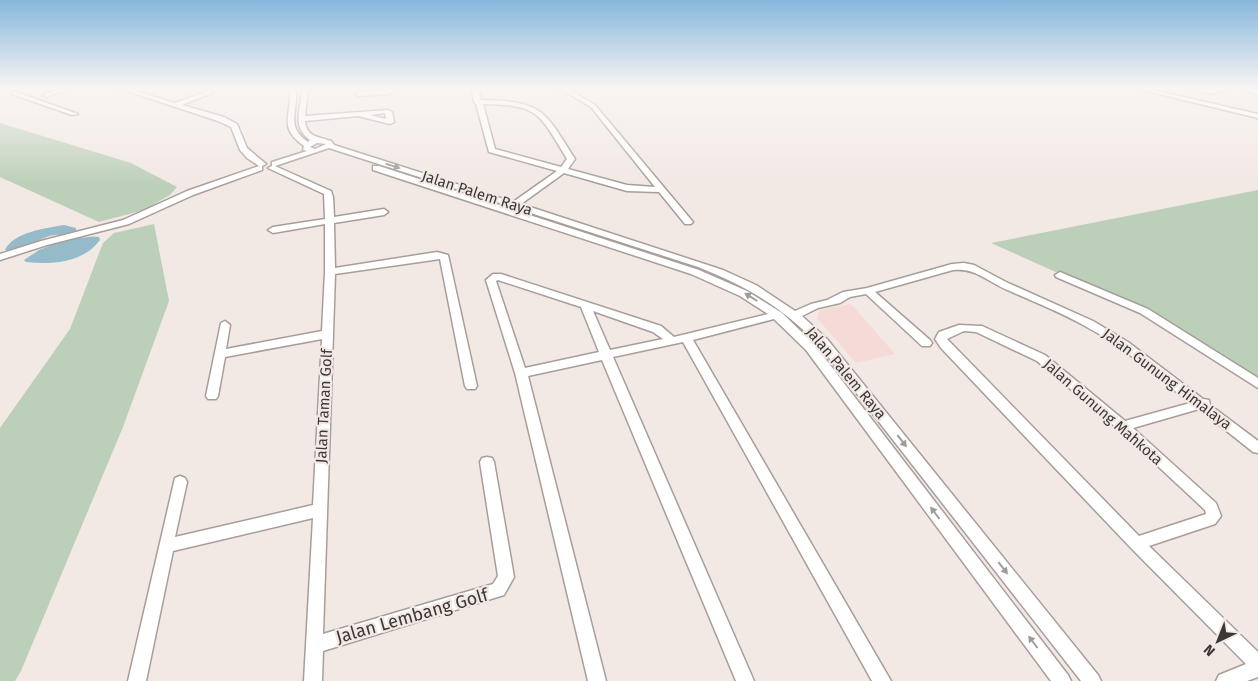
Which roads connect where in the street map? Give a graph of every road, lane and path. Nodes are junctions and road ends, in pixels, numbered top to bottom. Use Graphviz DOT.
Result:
graph roads {
  1 [pos="224,121"];
  2 [pos="289,121"];
  3 [pos="300,121"];
  4 [pos="483,121"];
  5 [pos="547,121"];
  6 [pos="606,121"];
  7 [pos="316,147"];
  8 [pos="268,165"];
  9 [pos="563,170"];
  10 [pos="662,190"];
  11 [pos="514,205"];
  12 [pos="384,212"];
  13 [pos="329,221"];
  14 [pos="688,222"];
  15 [pos="273,230"];
  16 [pos="0,257"];
  17 [pos="330,272"];
  18 [pos="1060,275"];
  19 [pos="868,291"];
  20 [pos="585,305"];
  21 [pos="778,315"];
  22 [pos="796,315"];
  23 [pos="225,325"];
  24 [pos="327,334"];
  25 [pos="679,340"];
  26 [pos="926,343"];
  27 [pos="220,354"];
  28 [pos="607,355"];
  29 [pos="522,373"];
  30 [pos="1258,384"];
  31 [pos="471,386"];
  32 [pos="212,396"];
  33 [pos="1206,403"];
  34 [pos="1123,426"];
  35 [pos="1258,438"];
  36 [pos="1258,448"];
  37 [pos="487,462"];
  38 [pos="180,482"];
  39 [pos="319,510"];
  40 [pos="1136,543"];
  41 [pos="167,546"];
  42 [pos="314,645"];
  43 [pos="1258,664"];
  44 [pos="1258,668"];
  45 [pos="1090,679"];
  46 [pos="137,681"];
  47 [pos="312,681"];
  48 [pos="597,681"];
  49 [pos="745,681"];
  50 [pos="882,681"];
  51 [pos="1062,681"];
  52 [pos="1225,681"];
  1 -- 8 [label="street, Jalan Taman Golf"];
  2 -- 7 [label="street, Jalan Palem Raya"];
  3 -- 7 [label="street"];
  4 -- 9 [label="street"];
  5 -- 9 [label="street"];
  6 -- 10 [label="street"];
  7 -- 8 [label="street"];
  7 -- 11 [label="street, Jalan Palem Raya, one-way"];
  21 -- 7 [label="street, Jalan Palem Raya, one-way"];
  8 -- 13 [label="street, Jalan Taman Golf"];
  8 -- 16 [label="street"];
  9 -- 10 [label="street"];
  9 -- 11 [label="street"];
  10 -- 14 [label="street"];
  11 -- 22 [label="street, Jalan Palem Raya"];
  12 -- 13 [label="street"];
  13 -- 15 [label="street"];
  13 -- 17 [label="street, Jalan Taman Golf"];
  17 -- 24 [label="street, Jalan Taman Golf"];
  17 -- 31 [label="street"];
  18 -- 30 [label="street"];
  19 -- 22 [label="street, Jalan Gunung Himalaya"];
  19 -- 26 [label="street"];
  19 -- 33 [label="street, Jalan Gunung Himalaya"];
  20 -- 25 [label="street"];
  20 -- 28 [label="street"];
  20 -- 29 [label="street"];
  21 -- 25 [label="street"];
  51 -- 21 [label="street, Jalan Palem Raya, one-way"];
  22 -- 45 [label="street, Jalan Palem Raya, one-way"];
  23 -- 27 [label="street"];
  24 -- 27 [label="street"];
  24 -- 39 [label="street, Jalan Taman Golf"];
  25 -- 28 [label="street"];
  25 -- 50 [label="street"];
  27 -- 32 [label="street"];
  28 -- 29 [label="street"];
  28 -- 49 [label="street"];
  29 -- 48 [label="street"];
  33 -- 34 [label="street"];
  33 -- 35 [label="street, Jalan Gunung Himalaya"];
  33 -- 36 [label="street, Jalan Gunung Himalaya"];
  34 -- 40 [label="street, Jalan Gunung Mahkota"];
  34 -- 40 [label="street, Jalan Gunung Mahkota"];
  37 -- 42 [label="street, Jalan Lembang Golf"];
  38 -- 41 [label="street"];
  39 -- 41 [label="street"];
  39 -- 42 [label="street, Jalan Taman Golf"];
  40 -- 43 [label="street, Jalan Gunung Mahkota"];
  41 -- 46 [label="street"];
  42 -- 47 [label="street, Jalan Taman Golf"];
  44 -- 52 [label="street"];
}
